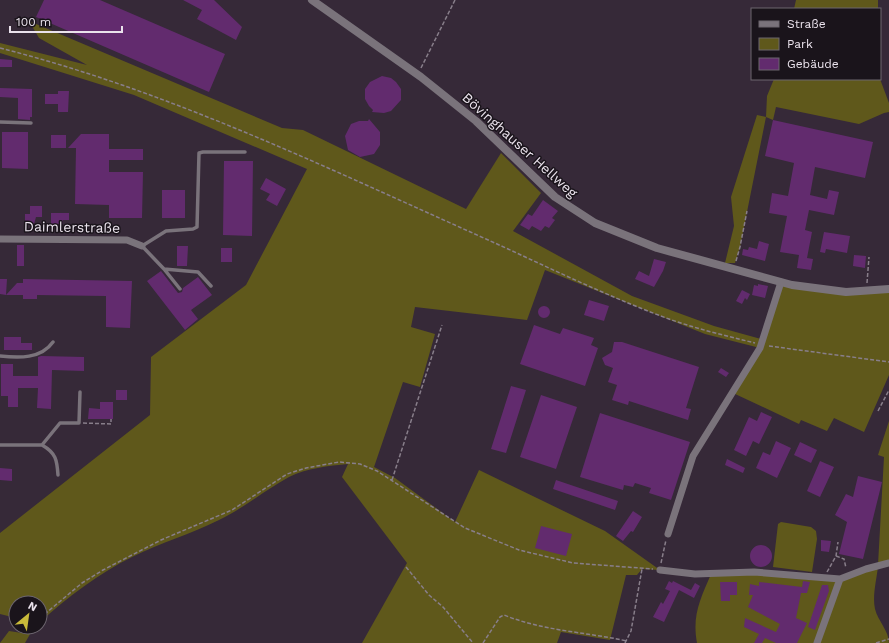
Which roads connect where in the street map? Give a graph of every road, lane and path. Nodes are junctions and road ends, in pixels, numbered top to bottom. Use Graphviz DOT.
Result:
graph roads {
  1 [pos="312,0"];
  2 [pos="455,0"];
  3 [pos="0,48"];
  4 [pos="421,77"];
  5 [pos="0,122"];
  6 [pos="31,122"];
  7 [pos="245,152"];
  8 [pos="747,211"];
  9 [pos="0,238"];
  10 [pos="142,246"];
  11 [pos="869,257"];
  12 [pos="732,268"];
  13 [pos="164,269"];
  14 [pos="781,282"];
  15 [pos="211,286"];
  16 [pos="180,289"];
  17 [pos="889,289"];
  18 [pos="867,291"];
  19 [pos="442,325"];
  20 [pos="53,342"];
  21 [pos="762,345"];
  22 [pos="0,356"];
  23 [pos="889,362"];
  24 [pos="889,390"];
  25 [pos="80,392"];
  26 [pos="878,411"];
  27 [pos="111,419"];
  28 [pos="79,423"];
  29 [pos="0,445"];
  30 [pos="42,445"];
  31 [pos="58,475"];
  32 [pos="392,480"];
  33 [pos="668,534"];
  34 [pos="838,542"];
  35 [pos="836,556"];
  36 [pos="889,563"];
  37 [pos="406,567"];
  38 [pos="642,569"];
  39 [pos="660,570"];
  40 [pos="848,576"];
  41 [pos="824,579"];
  42 [pos="840,579"];
  43 [pos="48,611"];
  44 [pos="889,639"];
  45 [pos="626,642"];
  46 [pos="473,643"];
  47 [pos="483,643"];
  48 [pos="817,643"];
  49 [pos="876,643"];
  1 -- 4 [label="street, Bövinghauser Hellweg"];
  2 -- 4 [label="path"];
  3 -- 21 [label="path"];
  4 -- 12 [label="street, Bövinghauser Hellweg"];
  5 -- 6 [label="lane"];
  7 -- 10 [label="lane"];
  8 -- 12 [label="path"];
  9 -- 10 [label="street, Daimlerstraße"];
  10 -- 13 [label="lane"];
  11 -- 18 [label="path"];
  12 -- 14 [label="street, Bövinghauser Hellweg"];
  13 -- 15 [label="lane"];
  13 -- 16 [label="lane"];
  14 -- 18 [label="street, Bövinghauser Hellweg"];
  14 -- 21 [label="street"];
  17 -- 18 [label="street, Bövinghauser Hellweg"];
  19 -- 32 [label="path"];
  20 -- 22 [label="lane"];
  21 -- 23 [label="path"];
  21 -- 33 [label="street"];
  24 -- 26 [label="path"];
  25 -- 28 [label="lane"];
  27 -- 28 [label="path"];
  28 -- 30 [label="lane"];
  29 -- 30 [label="lane"];
  30 -- 31 [label="lane"];
  32 -- 38 [label="path"];
  32 -- 43 [label="path"];
  33 -- 39 [label="path"];
  34 -- 35 [label="path"];
  35 -- 40 [label="path"];
  35 -- 41 [label="path"];
  36 -- 40 [label="street"];
  37 -- 46 [label="path"];
  38 -- 39 [label="path"];
  38 -- 45 [label="path"];
  39 -- 41 [label="street"];
  40 -- 42 [label="street"];
  41 -- 42 [label="street"];
  42 -- 48 [label="street"];
  44 -- 49 [label="path"];
  45 -- 47 [label="path"];
}
